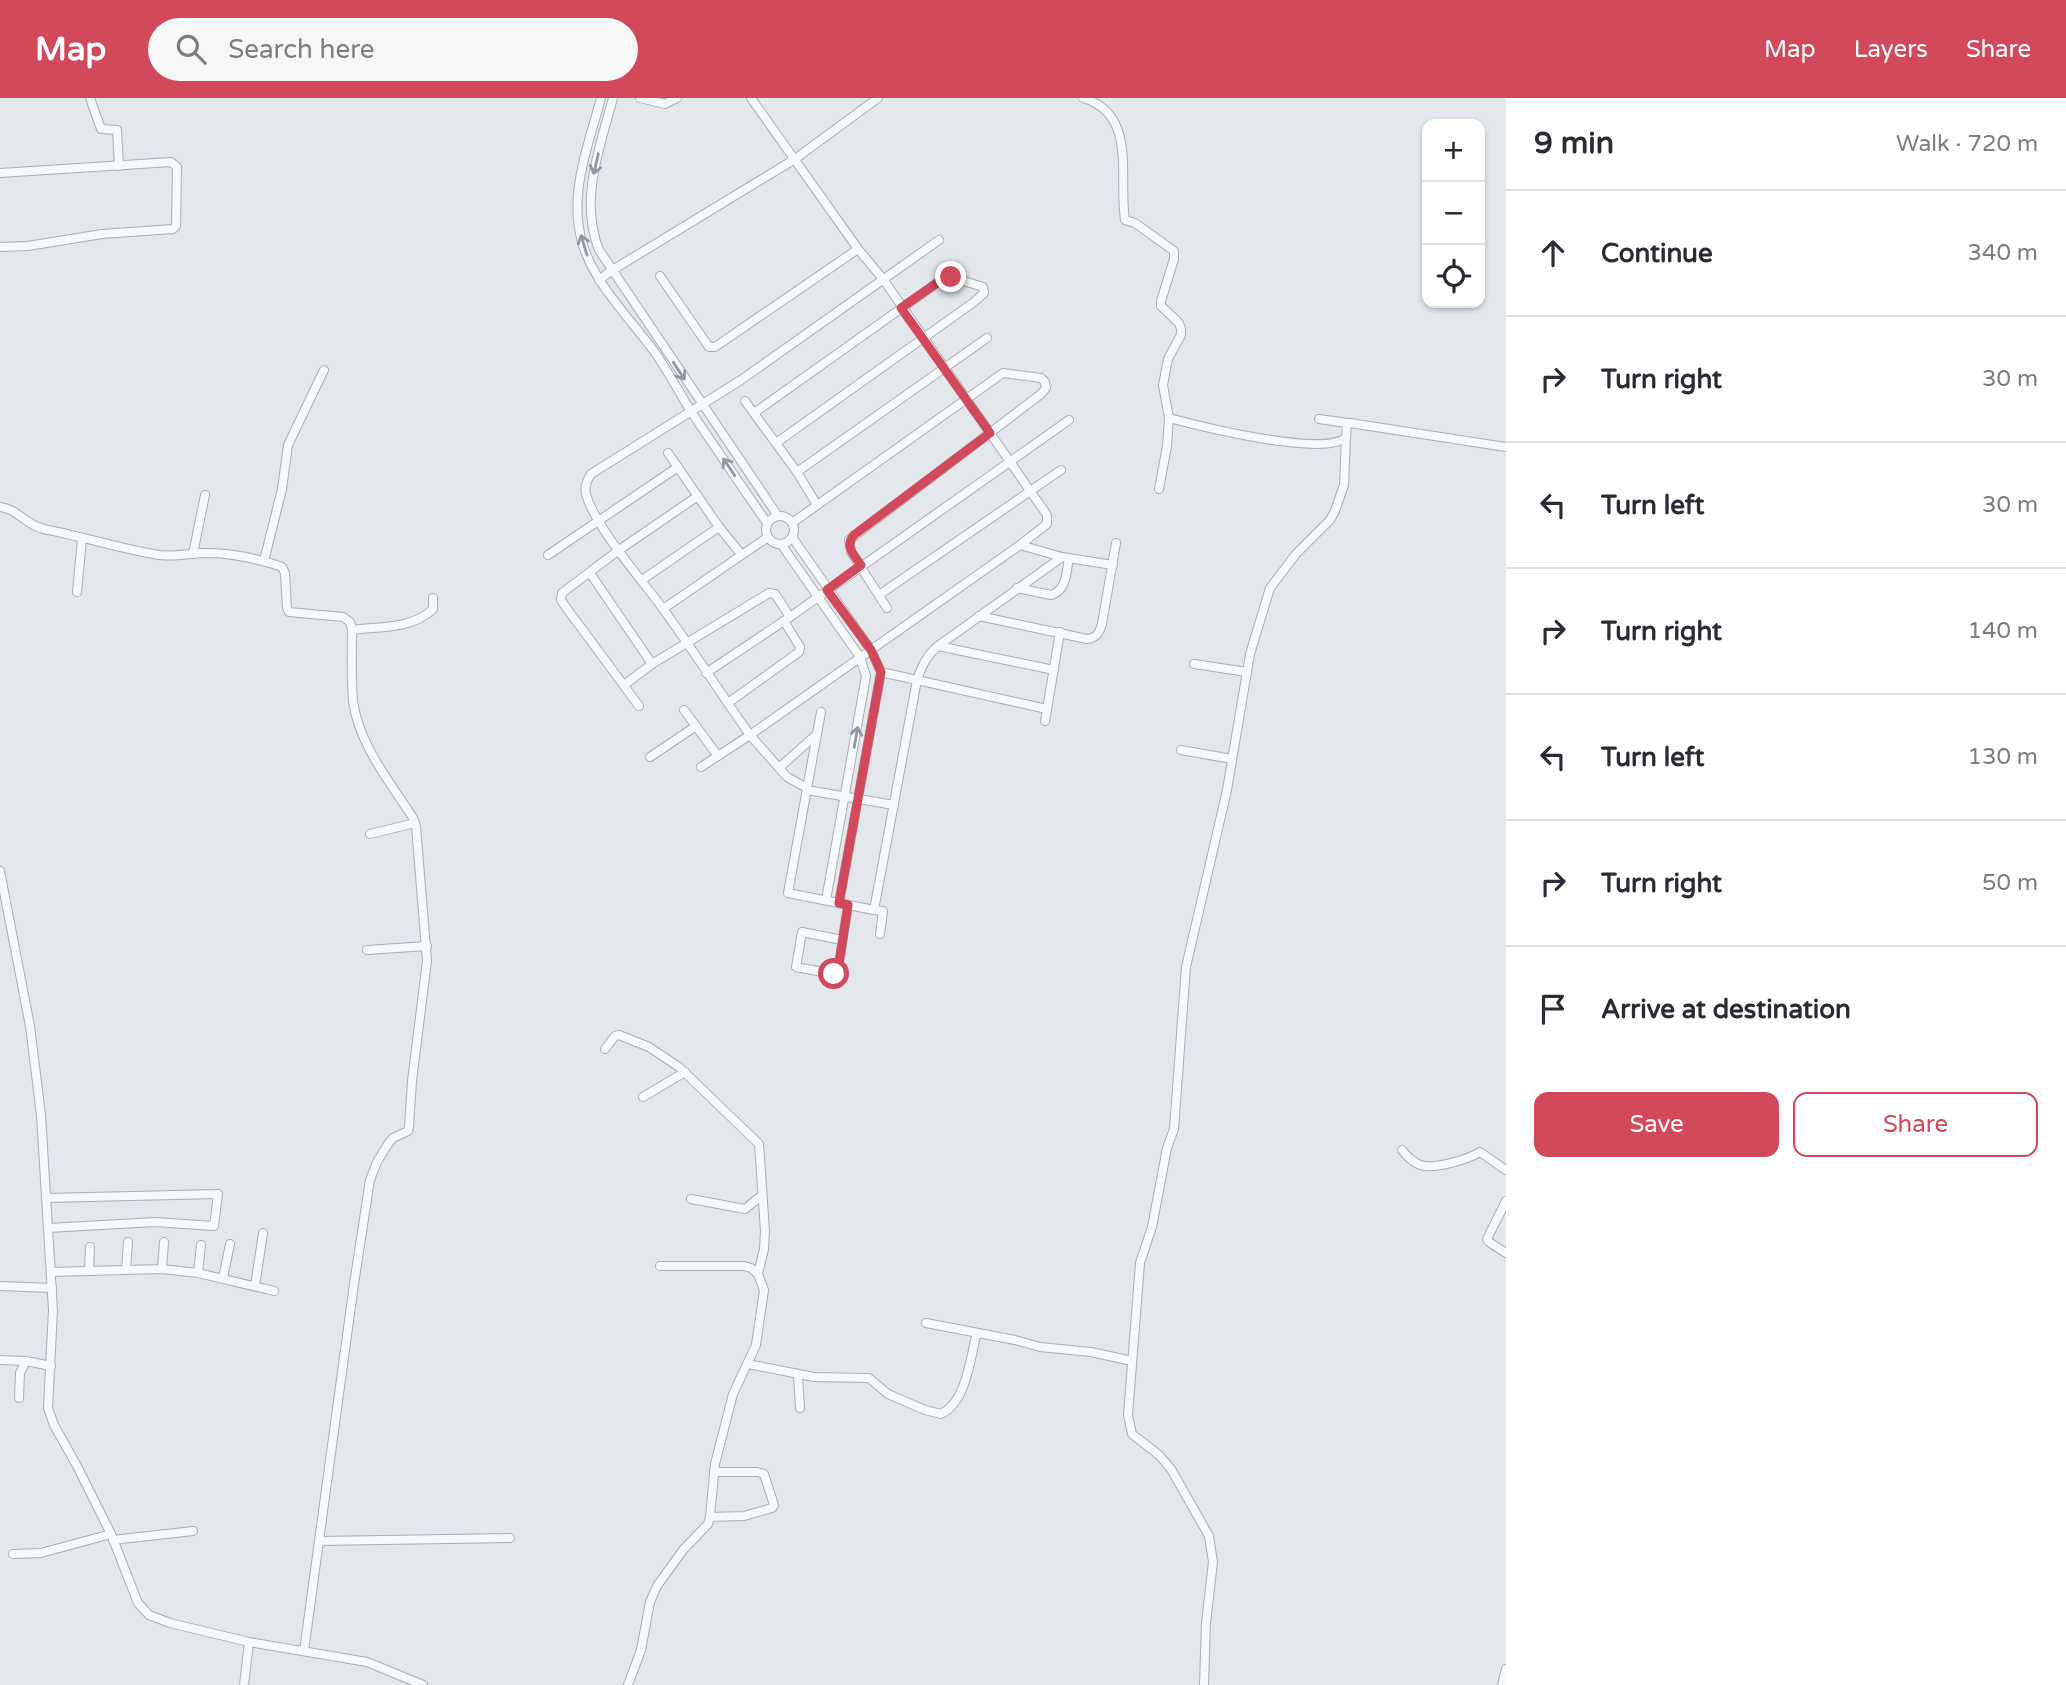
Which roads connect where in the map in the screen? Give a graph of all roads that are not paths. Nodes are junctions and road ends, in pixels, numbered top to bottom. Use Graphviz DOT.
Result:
graph roads {
  1 [pos="89,98"];
  2 [pos="601,98"];
  3 [pos="612,98"];
  4 [pos="640,98"];
  5 [pos="677,98"];
  6 [pos="751,98"];
  7 [pos="878,98"];
  8 [pos="1083,98"];
  9 [pos="795,159"];
  10 [pos="119,166"];
  11 [pos="0,173"];
  12 [pos="939,240"];
  13 [pos="0,247"];
  14 [pos="858,249"];
  15 [pos="611,271"];
  16 [pos="660,275"];
  17 [pos="883,279"];
  18 [pos="599,280"];
  19 [pos="901,308"];
  20 [pos="923,338"];
  21 [pos="987,338"];
  22 [pos="944,368"];
  23 [pos="324,370"];
  24 [pos="966,399"];
  25 [pos="745,401"];
  26 [pos="702,404"];
  27 [pos="692,412"];
  28 [pos="754,412"];
  29 [pos="1169,418"];
  30 [pos="1319,419"];
  31 [pos="1069,420"];
  32 [pos="1348,423"];
  33 [pos="990,433"];
  34 [pos="1346,437"];
  35 [pos="776,443"];
  36 [pos="1506,447"];
  37 [pos="668,453"];
  38 [pos="1010,462"];
  39 [pos="678,467"];
  40 [pos="1061,470"];
  41 [pos="797,472"];
  42 [pos="1159,489"];
  43 [pos="1031,490"];
  44 [pos="205,495"];
  45 [pos="698,496"];
  46 [pos="817,505"];
  47 [pos="0,507"];
  48 [pos="778,516"];
  49 [pos="600,521"];
  50 [pos="767,523"];
  51 [pos="792,523"];
  52 [pos="719,527"];
  53 [pos="768,537"];
  54 [pos="792,537"];
  55 [pos="82,539"];
  56 [pos="1116,543"];
  57 [pos="781,544"];
  58 [pos="1020,545"];
  59 [pos="619,550"];
  60 [pos="193,554"];
  61 [pos="741,554"];
  62 [pos="548,555"];
  63 [pos="1065,558"];
  64 [pos="264,561"];
  65 [pos="861,565"];
  66 [pos="1114,565"];
  67 [pos="590,573"];
  68 [pos="642,580"];
  69 [pos="1017,589"];
  70 [pos="827,590"];
  71 [pos="77,592"];
  72 [pos="879,595"];
  73 [pos="816,597"];
  74 [pos="433,598"];
  75 [pos="887,608"];
  76 [pos="663,609"];
  77 [pos="979,616"];
  78 [pos="787,619"];
  79 [pos="352,630"];
  80 [pos="1060,632"];
  81 [pos="687,643"];
  82 [pos="937,646"];
  83 [pos="871,650"];
  84 [pos="860,657"];
  85 [pos="652,664"];
  86 [pos="1194,664"];
  87 [pos="1054,670"];
  88 [pos="881,672"];
  89 [pos="1247,672"];
  90 [pos="706,673"];
  91 [pos="917,680"];
  92 [pos="624,685"];
  93 [pos="728,703"];
  94 [pos="639,706"];
  95 [pos="1047,709"];
  96 [pos="684,710"];
  97 [pos="821,712"];
  98 [pos="1045,721"];
  99 [pos="696,726"];
  100 [pos="817,734"];
  101 [pos="750,735"];
  102 [pos="1181,750"];
  103 [pos="718,756"];
  104 [pos="650,757"];
  105 [pos="1233,759"];
  106 [pos="701,767"];
  107 [pos="780,767"];
  108 [pos="807,790"];
  109 [pos="845,796"];
  110 [pos="859,799"];
  111 [pos="894,805"];
  112 [pos="415,823"];
  113 [pos="370,834"];
  114 [pos="0,871"];
  115 [pos="826,900"];
  116 [pos="843,904"];
  117 [pos="874,910"];
  118 [pos="880,934"];
  119 [pos="842,940"];
  120 [pos="427,946"];
  121 [pos="367,950"];
  122 [pos="605,1049"];
  123 [pos="685,1072"];
  124 [pos="643,1097"];
  125 [pos="1402,1150"];
  126 [pos="1506,1170"];
  127 [pos="761,1196"];
  128 [pos="46,1198"];
  129 [pos="691,1199"];
  130 [pos="1506,1201"];
  131 [pos="48,1228"];
  132 [pos="263,1233"];
  133 [pos="128,1242"];
  134 [pos="164,1242"];
  135 [pos="230,1244"];
  136 [pos="201,1245"];
  137 [pos="90,1247"];
  138 [pos="1506,1253"];
  139 [pos="660,1266"];
  140 [pos="162,1269"];
  141 [pos="126,1270"];
  142 [pos="89,1271"];
  143 [pos="51,1272"];
  144 [pos="198,1273"];
  145 [pos="758,1274"];
  146 [pos="223,1278"];
  147 [pos="0,1286"];
  148 [pos="256,1286"];
  149 [pos="52,1288"];
  150 [pos="274,1291"];
  151 [pos="926,1323"];
  152 [pos="977,1333"];
  153 [pos="0,1360"];
  154 [pos="1132,1360"];
  155 [pos="26,1361"];
  156 [pos="748,1364"];
  157 [pos="51,1366"];
  158 [pos="798,1374"];
  159 [pos="19,1398"];
  160 [pos="800,1408"];
  161 [pos="714,1472"];
  162 [pos="710,1517"];
  163 [pos="193,1531"];
  164 [pos="112,1537"];
  165 [pos="510,1538"];
  166 [pos="320,1541"];
  167 [pos="13,1555"];
  168 [pos="249,1642"];
  169 [pos="304,1651"];
  170 [pos="1506,1669"];
  171 [pos="244,1685"];
  172 [pos="423,1685"];
  173 [pos="628,1685"];
  174 [pos="1204,1685"];
  175 [pos="1503,1685"];
  1 -- 10 [label="street"];
  18 -- 2 [label="street, one-way"];
  3 -- 15 [label="street, one-way"];
  4 -- 5 [label="street"];
  6 -- 9 [label="street"];
  7 -- 9 [label="street"];
  8 -- 29 [label="street"];
  9 -- 14 [label="street"];
  9 -- 15 [label="street"];
  10 -- 11 [label="street"];
  10 -- 13 [label="street"];
  12 -- 17 [label="street"];
  14 -- 16 [label="street"];
  14 -- 17 [label="street"];
  15 -- 18 [label="street"];
  15 -- 26 [label="street, one-way"];
  17 -- 19 [label="street"];
  17 -- 26 [label="street"];
  18 -- 27 [label="street"];
  19 -- 20 [label="street"];
  19 -- 20 [label="street"];
  19 -- 28 [label="street"];
  20 -- 22 [label="street"];
  20 -- 35 [label="street"];
  21 -- 22 [label="street"];
  22 -- 24 [label="street"];
  22 -- 41 [label="street"];
  23 -- 64 [label="street"];
  24 -- 33 [label="street"];
  24 -- 33 [label="street"];
  24 -- 46 [label="street"];
  25 -- 28 [label="street"];
  26 -- 27 [label="street"];
  26 -- 48 [label="street"];
  27 -- 49 [label="street"];
  50 -- 27 [label="street, one-way"];
  28 -- 35 [label="street"];
  29 -- 34 [label="street"];
  29 -- 42 [label="street"];
  30 -- 32 [label="street"];
  31 -- 38 [label="street"];
  32 -- 34 [label="street"];
  32 -- 36 [label="street"];
  33 -- 38 [label="street"];
  33 -- 65 [label="street"];
  34 -- 89 [label="street"];
  35 -- 41 [label="street"];
  37 -- 39 [label="street"];
  38 -- 43 [label="street"];
  38 -- 65 [label="street"];
  39 -- 45 [label="street"];
  39 -- 49 [label="street"];
  40 -- 43 [label="street"];
  41 -- 46 [label="street"];
  43 -- 58 [label="street"];
  43 -- 72 [label="street"];
  44 -- 60 [label="street"];
  45 -- 52 [label="street"];
  45 -- 59 [label="street"];
  46 -- 51 [label="street"];
  47 -- 55 [label="street"];
  48 -- 50 [label="street"];
  48 -- 51 [label="street"];
  49 -- 59 [label="street"];
  49 -- 62 [label="street"];
  50 -- 53 [label="street"];
  51 -- 54 [label="street"];
  52 -- 61 [label="street"];
  52 -- 68 [label="street"];
  53 -- 57 [label="street"];
  53 -- 61 [label="street"];
  54 -- 57 [label="street"];
  54 -- 70 [label="street"];
  55 -- 60 [label="street"];
  55 -- 71 [label="street"];
  56 -- 66 [label="street"];
  57 -- 73 [label="street"];
  58 -- 63 [label="street"];
  58 -- 83 [label="street"];
  59 -- 67 [label="street"];
  59 -- 68 [label="street"];
  60 -- 64 [label="street"];
  61 -- 76 [label="street"];
  63 -- 66 [label="street"];
  63 -- 69 [label="street"];
  63 -- 69 [label="street"];
  64 -- 79 [label="street"];
  65 -- 70 [label="street"];
  65 -- 72 [label="street"];
  66 -- 80 [label="street"];
  67 -- 85 [label="street"];
  67 -- 92 [label="street"];
  68 -- 76 [label="street"];
  69 -- 77 [label="street"];
  70 -- 73 [label="street"];
  70 -- 83 [label="street"];
  72 -- 75 [label="street"];
  73 -- 78 [label="street"];
  73 -- 84 [label="street"];
  74 -- 79 [label="street"];
  76 -- 81 [label="street"];
  77 -- 80 [label="street"];
  77 -- 82 [label="street"];
  78 -- 81 [label="street"];
  78 -- 90 [label="street"];
  78 -- 93 [label="street"];
  79 -- 112 [label="street"];
  80 -- 87 [label="street"];
  81 -- 85 [label="street"];
  81 -- 90 [label="street"];
  82 -- 87 [label="street"];
  82 -- 91 [label="street"];
  83 -- 84 [label="street"];
  83 -- 88 [label="street"];
  84 -- 101 [label="street"];
  109 -- 84 [label="street, one-way"];
  85 -- 92 [label="street"];
  86 -- 89 [label="street"];
  87 -- 95 [label="street"];
  88 -- 91 [label="street"];
  88 -- 110 [label="street"];
  89 -- 105 [label="street"];
  90 -- 93 [label="street"];
  91 -- 95 [label="street"];
  91 -- 111 [label="street"];
  92 -- 94 [label="street"];
  93 -- 101 [label="street"];
  95 -- 98 [label="street"];
  96 -- 99 [label="street"];
  97 -- 100 [label="street"];
  99 -- 103 [label="street"];
  99 -- 104 [label="street"];
  100 -- 107 [label="street"];
  100 -- 108 [label="street"];
  101 -- 103 [label="street"];
  101 -- 107 [label="street"];
  102 -- 105 [label="street"];
  103 -- 106 [label="street"];
  105 -- 154 [label="street"];
  107 -- 108 [label="street"];
  108 -- 109 [label="street"];
  108 -- 115 [label="street"];
  109 -- 110 [label="street"];
  109 -- 115 [label="street"];
  110 -- 111 [label="street"];
  110 -- 116 [label="street"];
  111 -- 117 [label="street"];
  112 -- 113 [label="street"];
  112 -- 120 [label="street"];
  114 -- 128 [label="street"];
  115 -- 116 [label="street"];
  116 -- 117 [label="street"];
  116 -- 119 [label="street"];
  117 -- 118 [label="street"];
  119 -- 119 [label="street"];
  120 -- 121 [label="street"];
  120 -- 166 [label="street"];
  122 -- 123 [label="street"];
  123 -- 124 [label="street"];
  123 -- 127 [label="street"];
  125 -- 126 [label="street"];
  127 -- 129 [label="street"];
  127 -- 145 [label="street"];
  128 -- 131 [label="street"];
  128 -- 131 [label="street"];
  130 -- 138 [label="street"];
  131 -- 143 [label="street"];
  132 -- 148 [label="street"];
  133 -- 141 [label="street"];
  134 -- 140 [label="street"];
  135 -- 146 [label="street"];
  136 -- 144 [label="street"];
  137 -- 142 [label="street"];
  139 -- 145 [label="street"];
  140 -- 141 [label="street"];
  140 -- 144 [label="street"];
  141 -- 142 [label="street"];
  142 -- 143 [label="street"];
  143 -- 149 [label="street"];
  144 -- 146 [label="street"];
  145 -- 156 [label="street"];
  146 -- 148 [label="street"];
  147 -- 149 [label="street"];
  148 -- 150 [label="street"];
  149 -- 157 [label="street"];
  151 -- 152 [label="street"];
  152 -- 154 [label="street"];
  152 -- 158 [label="street"];
  153 -- 155 [label="street"];
  154 -- 174 [label="street"];
  155 -- 157 [label="street"];
  155 -- 159 [label="street"];
  156 -- 158 [label="street"];
  156 -- 161 [label="street"];
  157 -- 164 [label="street"];
  158 -- 160 [label="street"];
  161 -- 162 [label="street"];
  161 -- 162 [label="street"];
  162 -- 173 [label="street"];
  163 -- 164 [label="street"];
  164 -- 167 [label="street"];
  164 -- 168 [label="street"];
  165 -- 166 [label="street"];
  166 -- 169 [label="street"];
  168 -- 169 [label="street"];
  168 -- 171 [label="street"];
  169 -- 172 [label="street"];
  170 -- 175 [label="street"];
}
